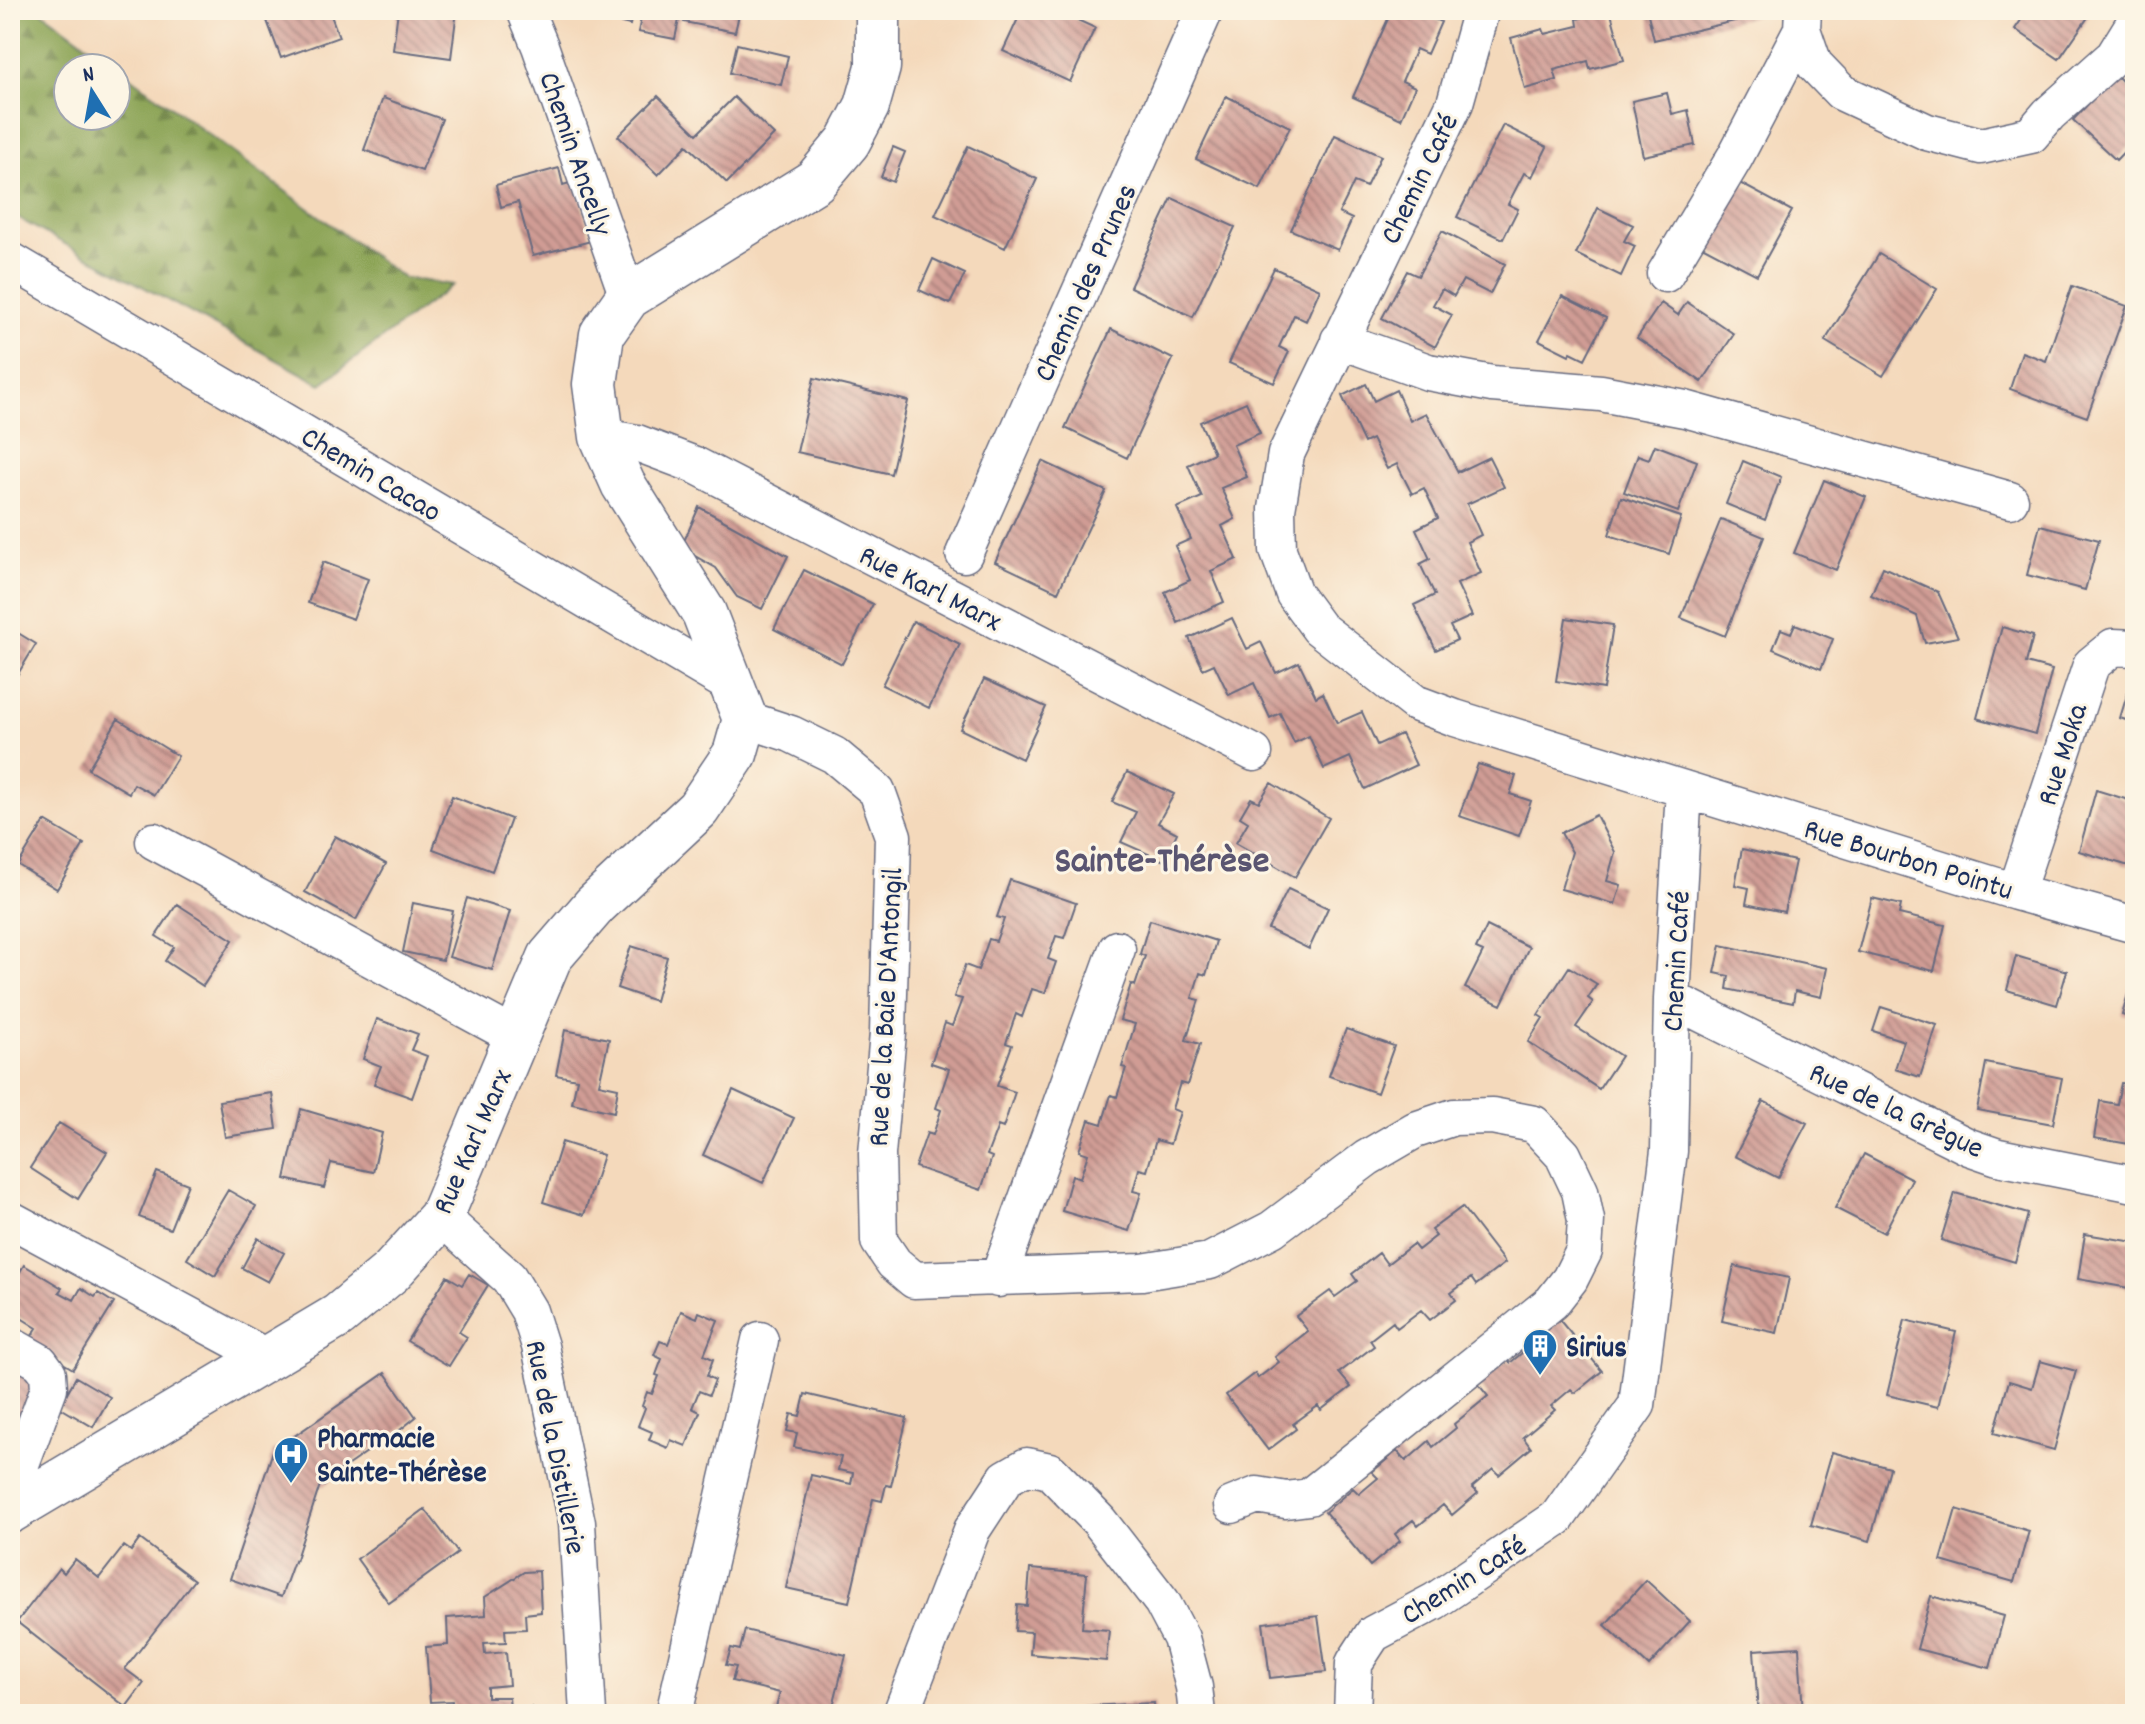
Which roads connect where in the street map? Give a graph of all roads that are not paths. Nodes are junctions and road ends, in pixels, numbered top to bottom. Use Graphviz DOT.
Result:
graph roads {
  1 [pos="525,10"];
  2 [pos="878,10"];
  3 [pos="1205,10"];
  4 [pos="1481,10"];
  5 [pos="1803,19"];
  6 [pos="2135,22"];
  7 [pos="10,260"];
  8 [pos="1665,274"];
  9 [pos="628,297"];
  10 [pos="1339,340"];
  11 [pos="602,437"];
  12 [pos="2010,500"];
  13 [pos="964,554"];
  14 [pos="2135,648"];
  15 [pos="739,703"];
  16 [pos="1254,753"];
  17 [pos="1684,789"];
  18 [pos="154,841"];
  19 [pos="2016,892"];
  20 [pos="2135,925"];
  21 [pos="1117,949"];
  22 [pos="1672,999"];
  23 [pos="516,1037"];
  24 [pos="2135,1184"];
  25 [pos="441,1217"];
  26 [pos="10,1219"];
  27 [pos="998,1279"];
  28 [pos="760,1340"];
  29 [pos="10,1345"];
  30 [pos="268,1358"];
  31 [pos="1232,1505"];
  32 [pos="16,1507"];
  33 [pos="588,1714"];
  34 [pos="674,1714"];
  35 [pos="901,1714"];
  36 [pos="1197,1714"];
  37 [pos="1352,1714"];
  1 -- 9 [label="street, Chemin Ancelly"];
  2 -- 9 [label="main road"];
  3 -- 13 [label="street, Chemin des Prunes"];
  4 -- 10 [label="street, Chemin Café"];
  5 -- 6 [label="street"];
  5 -- 8 [label="street"];
  7 -- 15 [label="street, Chemin Cacao"];
  9 -- 11 [label="main road"];
  10 -- 12 [label="street"];
  10 -- 17 [label="street, Chemin Café"];
  11 -- 15 [label="main road"];
  11 -- 16 [label="street, Rue Karl Marx"];
  14 -- 19 [label="street, Rue Moka"];
  15 -- 23 [label="main road, Rue Karl Marx"];
  15 -- 27 [label="street, Rue de la Baie D'Antongil"];
  17 -- 19 [label="street, Rue Bourbon Pointu"];
  17 -- 22 [label="street, Chemin Café"];
  18 -- 23 [label="street, Rue Karl Marx"];
  19 -- 20 [label="street, Rue Bourbon Pointu"];
  21 -- 27 [label="street"];
  22 -- 24 [label="street, Rue de la Grègue"];
  22 -- 37 [label="street, Chemin Café"];
  23 -- 25 [label="main road, Rue Karl Marx"];
  25 -- 30 [label="main road, Rue Karl Marx"];
  25 -- 33 [label="street, Rue de la Distillerie"];
  26 -- 30 [label="street"];
  27 -- 31 [label="street, Rue de la Baie D'Antongil"];
  28 -- 34 [label="street"];
  29 -- 32 [label="street"];
  30 -- 32 [label="main road, Rue Karl Marx"];
  35 -- 36 [label="street"];
}
